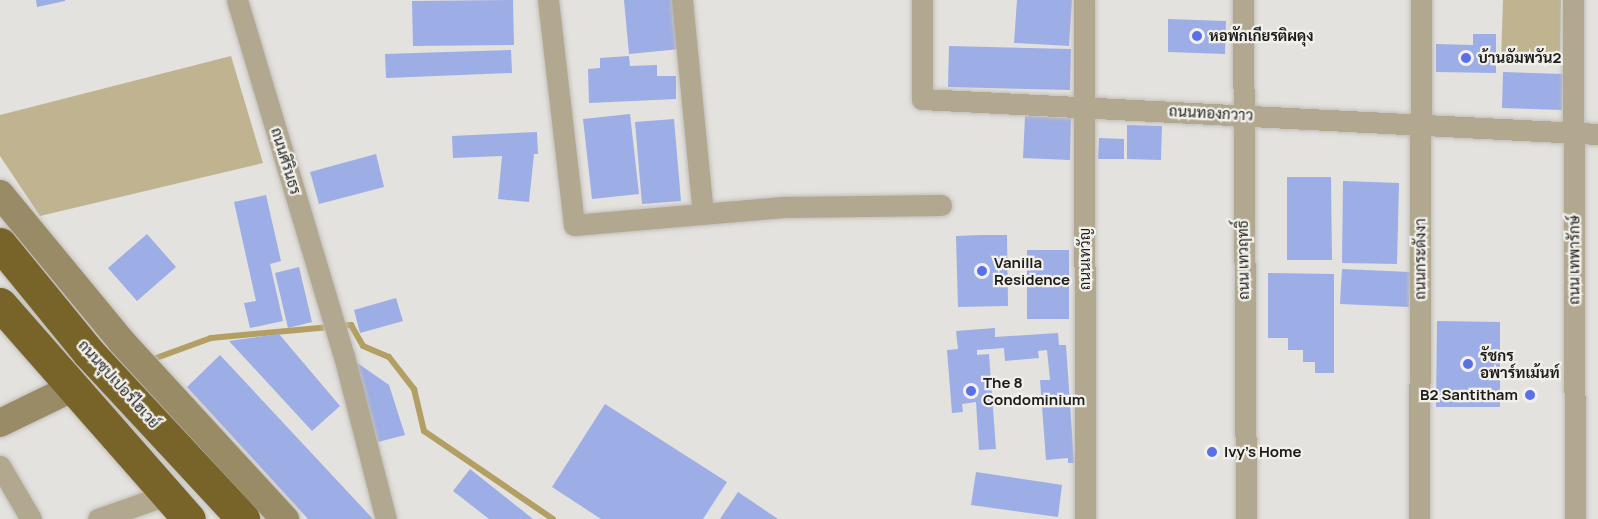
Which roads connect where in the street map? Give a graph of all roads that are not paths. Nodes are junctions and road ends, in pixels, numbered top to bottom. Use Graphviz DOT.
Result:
graph roads {
  1 [pos="237,0"];
  2 [pos="548,0"];
  3 [pos="682,0"];
  4 [pos="922,0"];
  5 [pos="1084,0"];
  6 [pos="1243,0"];
  7 [pos="1421,0"];
  8 [pos="1573,0"];
  9 [pos="1085,106"];
  10 [pos="1242,114"];
  11 [pos="1421,124"];
  12 [pos="1573,132"];
  13 [pos="1598,134"];
  14 [pos="0,194"];
  15 [pos="941,206"];
  16 [pos="703,213"];
  17 [pos="0,244"];
  18 [pos="0,304"];
  19 [pos="70,388"];
  20 [pos="0,423"];
  21 [pos="0,466"];
  22 [pos="166,495"];
  23 [pos="31,519"];
  24 [pos="98,519"];
  25 [pos="189,519"];
  26 [pos="243,519"];
  27 [pos="285,519"];
  28 [pos="386,519"];
  29 [pos="1085,519"];
  30 [pos="1246,519"];
  31 [pos="1419,519"];
  32 [pos="1575,519"];
  1 -- 28 [label="street, ถนนศิรินธร"];
  2 -- 16 [label="street"];
  3 -- 16 [label="street"];
  4 -- 9 [label="street, ถนนทองกวาว"];
  5 -- 9 [label="street, ถนนเทวัญ"];
  6 -- 10 [label="street, ถนน เทวฤทธิ์"];
  7 -- 11 [label="street, ถนนกระดังงา"];
  8 -- 12 [label="street, ถนน เทพารักษ์"];
  9 -- 10 [label="street, ถนนทองกวาว"];
  9 -- 29 [label="street, ถนนเทวัญ"];
  10 -- 11 [label="street, ถนนทองกวาว"];
  10 -- 30 [label="street, ถนน เทวฤทธิ์"];
  11 -- 12 [label="street, ถนนทองกวาว"];
  11 -- 31 [label="street, ถนนกระดังงา"];
  12 -- 13 [label="street, ถนนทองกวาว"];
  12 -- 32 [label="street, ถนน เทพารักษ์"];
  14 -- 27 [label="main road"];
  15 -- 16 [label="street"];
  17 -- 26 [label="highway, ถนนซุปเปอร์ไฮเวย์"];
  18 -- 19 [label="highway"];
  19 -- 20 [label="main road"];
  19 -- 22 [label="highway"];
  21 -- 23 [label="street"];
  22 -- 24 [label="street"];
  22 -- 25 [label="highway"];
}
